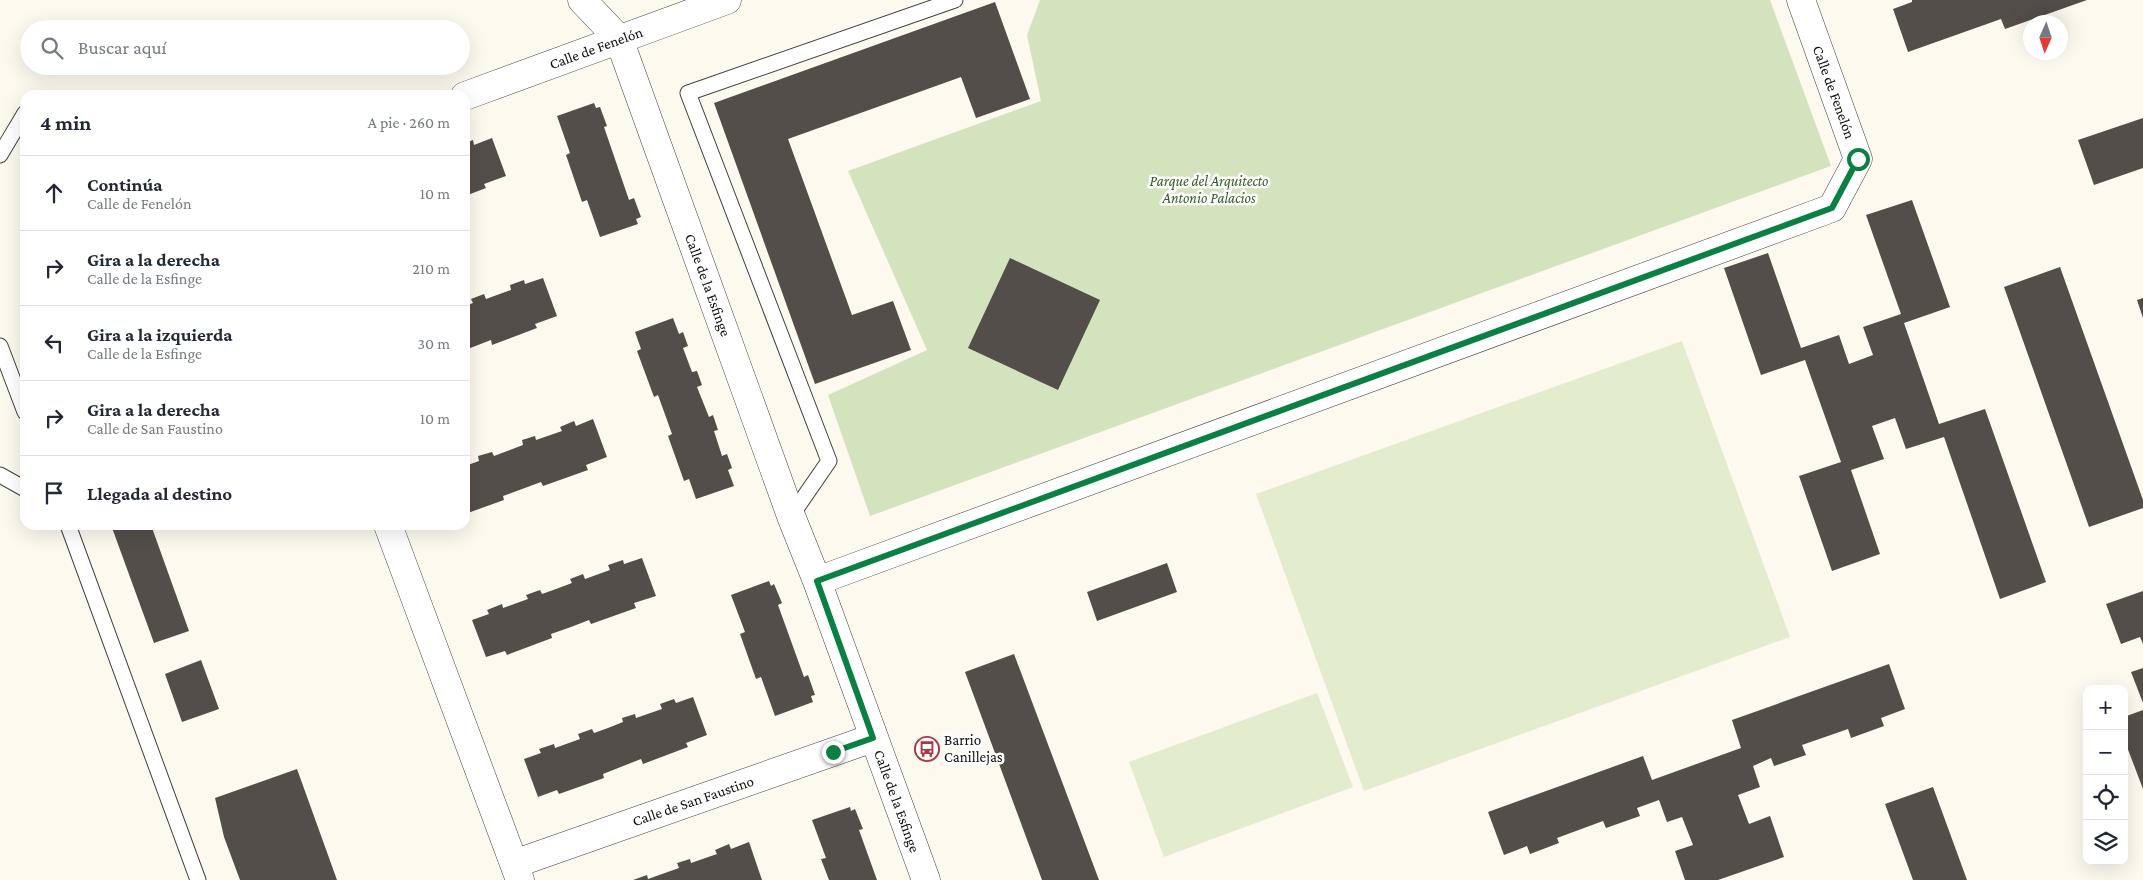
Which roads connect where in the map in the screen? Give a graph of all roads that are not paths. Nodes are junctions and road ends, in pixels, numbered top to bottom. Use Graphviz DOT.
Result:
graph roads {
  1 [pos="582,0"];
  2 [pos="727,0"];
  3 [pos="955,0"];
  4 [pos="1801,0"];
  5 [pos="619,39"];
  6 [pos="470,94"];
  7 [pos="20,121"];
  8 [pos="0,155"];
  9 [pos="0,346"];
  10 [pos="20,399"];
  11 [pos="0,475"];
  12 [pos="20,486"];
  13 [pos="790,516"];
  14 [pos="68,530"];
  15 [pos="390,530"];
  16 [pos="817,581"];
  17 [pos="873,738"];
  18 [pos="516,872"];
  19 [pos="198,880"];
  20 [pos="926,880"];
  1 -- 5 [label="street, Calle de la Esfinge"];
  2 -- 5 [label="street, Calle de Fenelón"];
  3 -- 13 [label="lane"];
  4 -- 16 [label="street, Calle de Fenelón"];
  5 -- 6 [label="street, Calle de Fenelón"];
  5 -- 13 [label="street, Calle de la Esfinge"];
  7 -- 8 [label="lane"];
  9 -- 10 [label="lane"];
  11 -- 12 [label="lane"];
  13 -- 16 [label="street, Calle de la Esfinge"];
  14 -- 19 [label="lane"];
  15 -- 18 [label="street, Calle de San Faustino"];
  16 -- 17 [label="street, Calle de la Esfinge"];
  17 -- 18 [label="street, Calle de San Faustino"];
  17 -- 20 [label="street, Calle de la Esfinge"];
}
